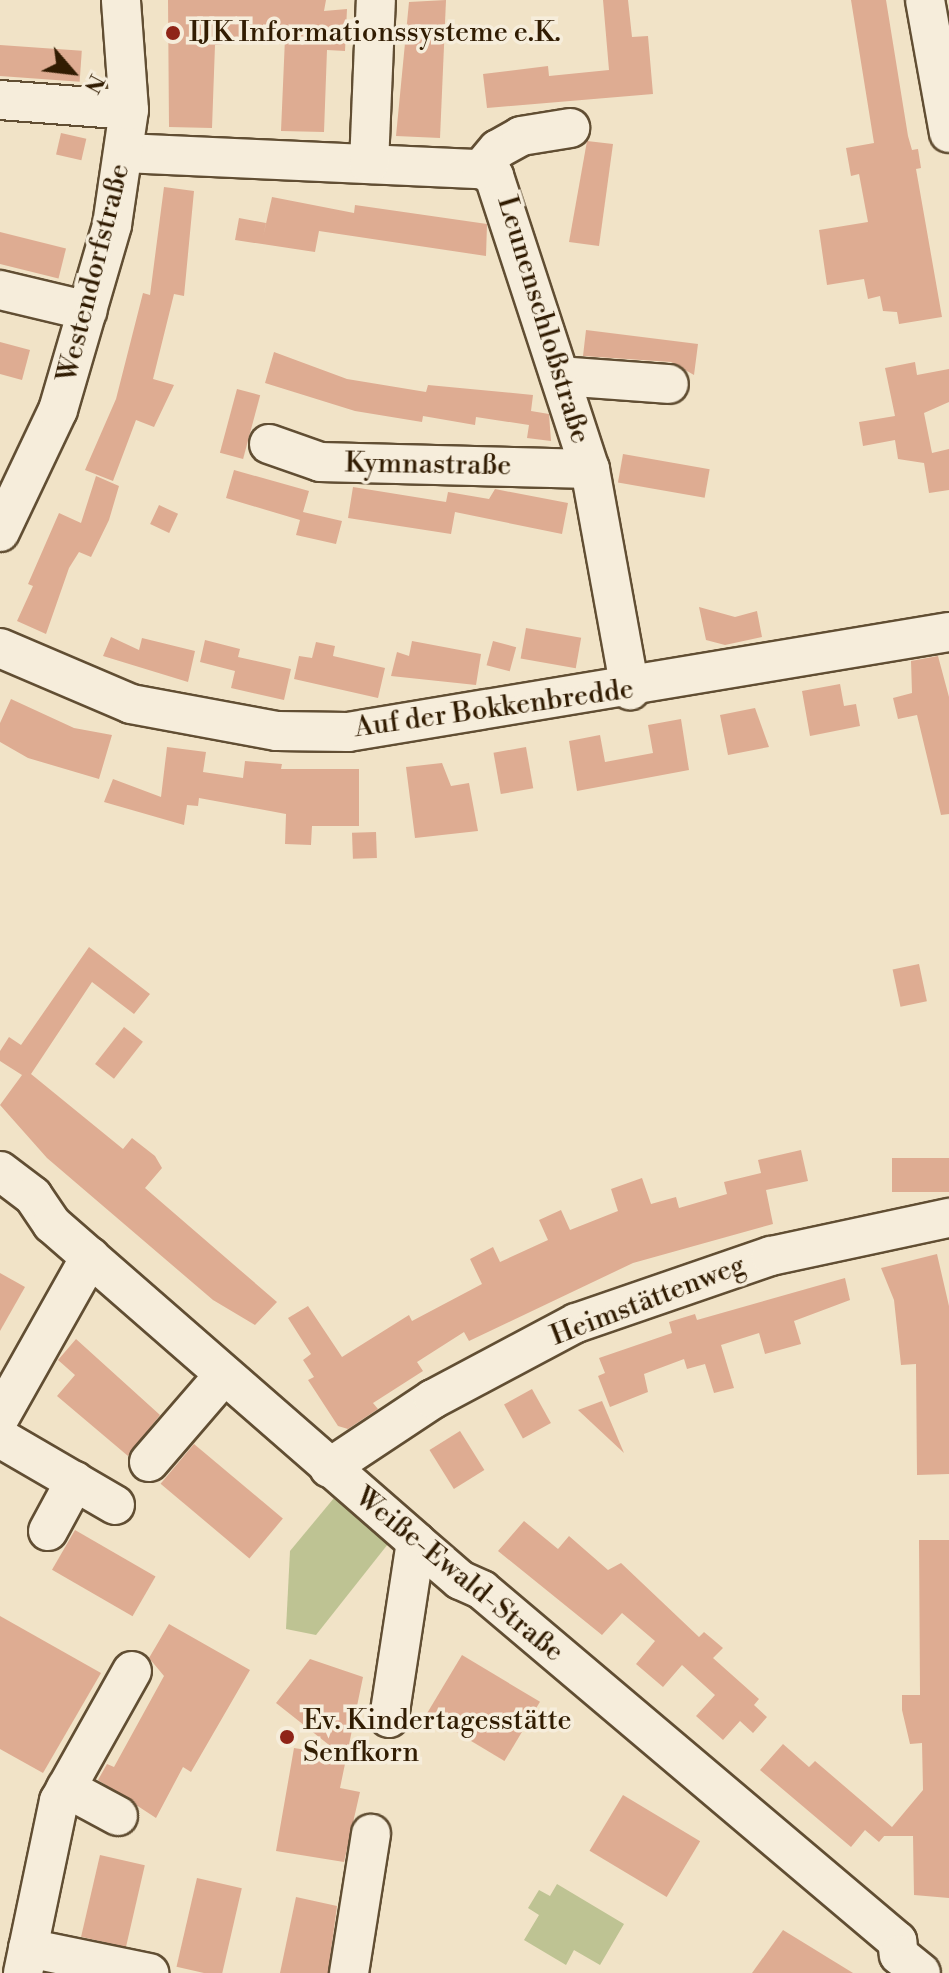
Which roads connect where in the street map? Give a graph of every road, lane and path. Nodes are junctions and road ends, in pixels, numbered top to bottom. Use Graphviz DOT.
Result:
graph roads {
  1 [pos="121,0"];
  2 [pos="376,0"];
  3 [pos="925,0"];
  4 [pos="0,100"];
  5 [pos="129,110"];
  6 [pos="570,128"];
  7 [pos="949,133"];
  8 [pos="124,153"];
  9 [pos="369,164"];
  10 [pos="481,169"];
  11 [pos="0,290"];
  12 [pos="88,311"];
  13 [pos="560,376"];
  14 [pos="669,384"];
  15 [pos="269,444"];
  16 [pos="590,469"];
  17 [pos="0,532"];
  18 [pos="949,632"];
  19 [pos="0,648"];
  20 [pos="630,690"];
  21 [pos="0,1171"];
  22 [pos="949,1218"];
  23 [pos="90,1257"];
  24 [pos="224,1375"];
  25 [pos="0,1417"];
  26 [pos="0,1438"];
  27 [pos="149,1462"];
  28 [pos="329,1468"];
  29 [pos="75,1481"];
  30 [pos="115,1505"];
  31 [pos="48,1531"];
  32 [pos="416,1542"];
  33 [pos="132,1671"];
  34 [pos="389,1718"];
  35 [pos="66,1788"];
  36 [pos="118,1816"];
  37 [pos="371,1834"];
  38 [pos="26,1960"];
  39 [pos="149,1973"];
  40 [pos="349,1973"];
  41 [pos="921,1973"];
  1 -- 5 [label="street, Westendorfstraße"];
  2 -- 9 [label="street"];
  3 -- 7 [label="street"];
  4 -- 5 [label="street"];
  5 -- 8 [label="street, Westendorfstraße"];
  6 -- 10 [label="street"];
  8 -- 9 [label="street, Leunenschloßstraße"];
  8 -- 12 [label="street, Westendorfstraße"];
  9 -- 10 [label="street, Leunenschloßstraße"];
  10 -- 13 [label="street, Leunenschloßstraße"];
  11 -- 12 [label="street"];
  12 -- 17 [label="street, Westendorfstraße"];
  13 -- 14 [label="street"];
  13 -- 16 [label="street, Leunenschloßstraße"];
  15 -- 16 [label="street, Kymnastraße"];
  16 -- 20 [label="street, Leunenschloßstraße"];
  18 -- 20 [label="street, Auf der Bokkenbredde"];
  19 -- 20 [label="street, Auf der Bokkenbredde"];
  21 -- 23 [label="street, Weiße-Ewald-Straße"];
  22 -- 28 [label="street, Heimstättenweg"];
  23 -- 24 [label="street, Weiße-Ewald-Straße"];
  23 -- 25 [label="street"];
  24 -- 27 [label="street"];
  24 -- 28 [label="street, Weiße-Ewald-Straße"];
  26 -- 29 [label="street"];
  28 -- 32 [label="street, Weiße-Ewald-Straße"];
  29 -- 30 [label="street"];
  29 -- 31 [label="street"];
  32 -- 34 [label="street"];
  32 -- 41 [label="street, Weiße-Ewald-Straße"];
  33 -- 35 [label="street"];
  35 -- 36 [label="street"];
  35 -- 38 [label="street"];
  37 -- 40 [label="street"];
  38 -- 39 [label="street"];
}
